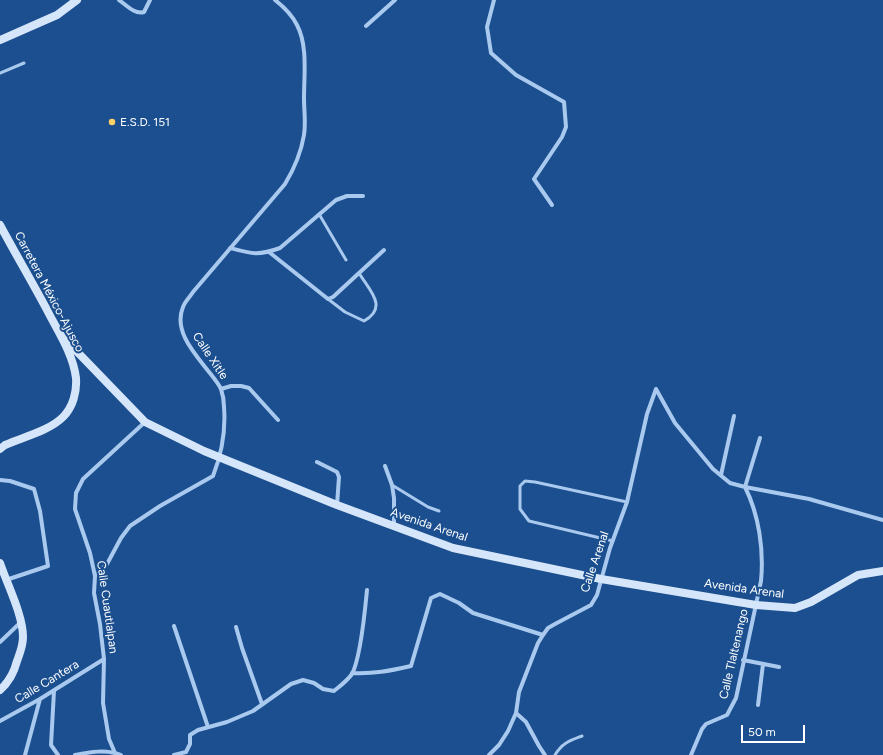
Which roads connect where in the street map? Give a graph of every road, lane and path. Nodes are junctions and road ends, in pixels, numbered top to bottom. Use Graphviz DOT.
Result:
graph roads {
  1 [pos="77,0"];
  2 [pos="119,0"];
  3 [pos="150,0"];
  4 [pos="275,0"];
  5 [pos="395,0"];
  6 [pos="494,0"];
  7 [pos="366,26"];
  8 [pos="0,40"];
  9 [pos="24,62"];
  10 [pos="0,73"];
  11 [pos="363,196"];
  12 [pos="552,204"];
  13 [pos="319,214"];
  14 [pos="0,225"];
  15 [pos="230,248"];
  16 [pos="384,250"];
  17 [pos="269,252"];
  18 [pos="346,260"];
  19 [pos="359,273"];
  20 [pos="328,299"];
  21 [pos="60,334"];
  22 [pos="221,389"];
  23 [pos="734,416"];
  24 [pos="278,420"];
  25 [pos="145,422"];
  26 [pos="760,438"];
  27 [pos="0,449"];
  28 [pos="220,457"];
  29 [pos="317,462"];
  30 [pos="385,466"];
  31 [pos="721,475"];
  32 [pos="0,480"];
  33 [pos="392,485"];
  34 [pos="745,487"];
  35 [pos="627,502"];
  36 [pos="337,505"];
  37 [pos="439,511"];
  38 [pos="883,520"];
  39 [pos="394,526"];
  40 [pos="613,541"];
  41 [pos="0,563"];
  42 [pos="883,571"];
  43 [pos="94,576"];
  44 [pos="601,579"];
  45 [pos="6,580"];
  46 [pos="368,590"];
  47 [pos="756,605"];
  48 [pos="21,622"];
  49 [pos="174,626"];
  50 [pos="236,626"];
  51 [pos="543,635"];
  52 [pos="0,642"];
  53 [pos="104,659"];
  54 [pos="743,660"];
  55 [pos="763,664"];
  56 [pos="779,667"];
  57 [pos="352,673"];
  58 [pos="0,690"];
  59 [pos="54,691"];
  60 [pos="40,699"];
  61 [pos="262,704"];
  62 [pos="758,705"];
  63 [pos="516,713"];
  64 [pos="0,721"];
  65 [pos="208,727"];
  66 [pos="582,736"];
  67 [pos="114,753"];
  68 [pos="25,755"];
  69 [pos="58,755"];
  70 [pos="75,755"];
  71 [pos="121,755"];
  72 [pos="174,755"];
  73 [pos="489,755"];
  74 [pos="545,755"];
  75 [pos="555,755"];
  76 [pos="691,755"];
  1 -- 8 [label="street"];
  2 -- 3 [label="street"];
  4 -- 15 [label="street, Calle Xitle"];
  5 -- 7 [label="street"];
  6 -- 12 [label="street"];
  9 -- 10 [label="lane"];
  11 -- 13 [label="street"];
  13 -- 17 [label="street"];
  13 -- 18 [label="lane"];
  14 -- 21 [label="street, Carretera México-Ajusco"];
  15 -- 17 [label="street"];
  15 -- 22 [label="street, Calle Xitle"];
  16 -- 19 [label="street"];
  17 -- 20 [label="street"];
  19 -- 20 [label="street"];
  19 -- 20 [label="lane"];
  21 -- 25 [label="street, Avenida Arenal"];
  21 -- 27 [label="street, Carretera México-Ajusco"];
  22 -- 24 [label="street"];
  22 -- 28 [label="street, Calle Xitle"];
  23 -- 31 [label="street"];
  25 -- 28 [label="street, Avenida Arenal"];
  25 -- 43 [label="street, Calle Cuautlalpan"];
  26 -- 34 [label="street"];
  28 -- 36 [label="street, Avenida Arenal"];
  28 -- 43 [label="street, Calle Xitle"];
  29 -- 36 [label="street"];
  30 -- 33 [label="street"];
  31 -- 34 [label="street"];
  31 -- 35 [label="street, Calle Arenal"];
  32 -- 45 [label="street"];
  33 -- 37 [label="lane"];
  33 -- 39 [label="street"];
  34 -- 38 [label="street"];
  34 -- 47 [label="street, Calle Tlaltenango"];
  35 -- 40 [label="street, Calle Arenal"];
  35 -- 40 [label="lane"];
  36 -- 39 [label="street, Avenida Arenal"];
  39 -- 44 [label="street, Avenida Arenal"];
  40 -- 44 [label="street, Calle Arenal"];
  41 -- 45 [label="street"];
  42 -- 47 [label="street, Avenida Arenal"];
  43 -- 53 [label="street, Calle Cuautlalpan"];
  44 -- 47 [label="street, Avenida Arenal"];
  44 -- 51 [label="street, Calle Arenal"];
  45 -- 48 [label="street"];
  46 -- 57 [label="street"];
  47 -- 54 [label="street, Calle Tlaltenango"];
  48 -- 52 [label="street"];
  48 -- 58 [label="street"];
  49 -- 65 [label="street"];
  50 -- 61 [label="street"];
  51 -- 57 [label="street"];
  51 -- 63 [label="street, Calle Arenal"];
  53 -- 59 [label="street, Calle Cantera"];
  53 -- 67 [label="street, Calle Cuautlalpan"];
  54 -- 55 [label="street"];
  54 -- 76 [label="street, Calle Tlaltenango"];
  55 -- 56 [label="street"];
  55 -- 62 [label="street"];
  57 -- 61 [label="street"];
  59 -- 60 [label="street, Calle Cantera"];
  59 -- 69 [label="street"];
  60 -- 64 [label="street, Calle Cantera"];
  60 -- 68 [label="street"];
  61 -- 65 [label="street"];
  63 -- 73 [label="street, Calle Arenal"];
  63 -- 74 [label="street"];
  65 -- 72 [label="street"];
  66 -- 75 [label="lane"];
  67 -- 70 [label="street"];
  67 -- 71 [label="street"];
}
